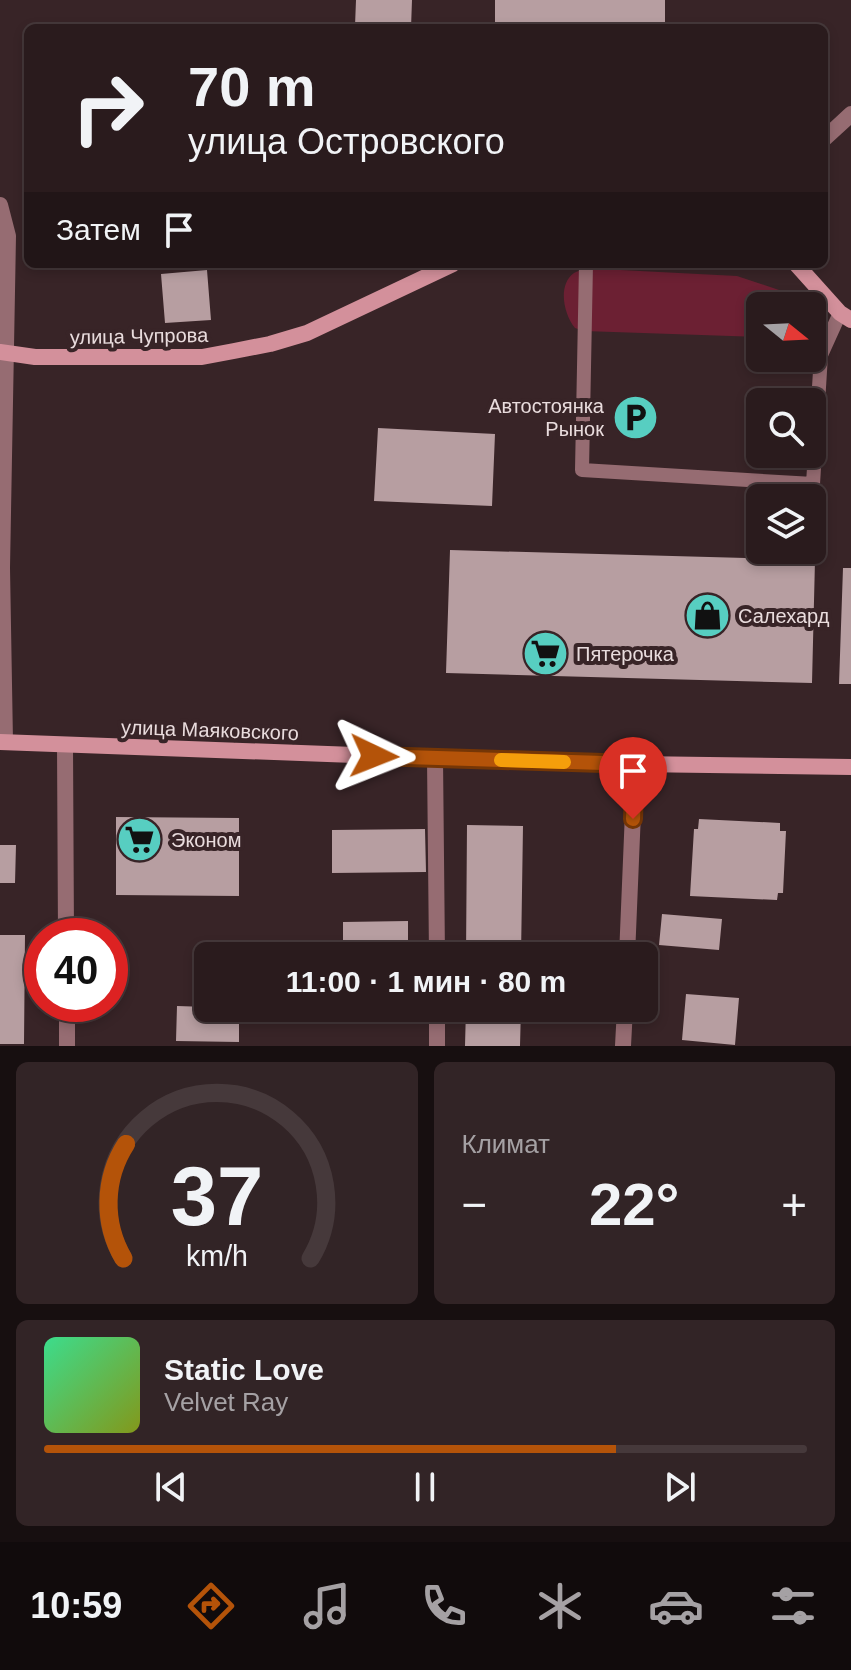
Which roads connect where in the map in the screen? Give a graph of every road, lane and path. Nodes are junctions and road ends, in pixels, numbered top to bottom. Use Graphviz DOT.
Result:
graph roads {
  1 [pos="851,114"];
  2 [pos="828,135"];
  3 [pos="0,205"];
  4 [pos="445,268"];
  5 [pos="586,268"];
  6 [pos="800,268"];
  7 [pos="845,316"];
  8 [pos="3,352"];
  9 [pos="1,568"];
  10 [pos="2,742"];
  11 [pos="65,745"];
  12 [pos="435,758"];
  13 [pos="635,764"];
  14 [pos="851,767"];
  15 [pos="66,918"];
  16 [pos="437,942"];
  17 [pos="628,942"];
  18 [pos="67,1022"];
  19 [pos="437,1022"];
  20 [pos="624,1022"];
  21 [pos="67,1046"];
  22 [pos="437,1046"];
  23 [pos="623,1046"];
  1 -- 2 [label="street"];
  3 -- 8 [label="street"];
  4 -- 8 [label="street, улица Чупрова"];
  5 -- 7 [label="lane"];
  6 -- 7 [label="street"];
  8 -- 9 [label="street"];
  9 -- 10 [label="street"];
  10 -- 11 [label="street, улица Маяковского"];
  11 -- 12 [label="street, улица Маяковского"];
  11 -- 15 [label="street"];
  12 -- 13 [label="street, улица Маяковского"];
  12 -- 16 [label="street"];
  13 -- 14 [label="street, улица Маяковского"];
  13 -- 17 [label="street"];
  18 -- 21 [label="street"];
  19 -- 22 [label="street"];
  20 -- 23 [label="street"];
}
